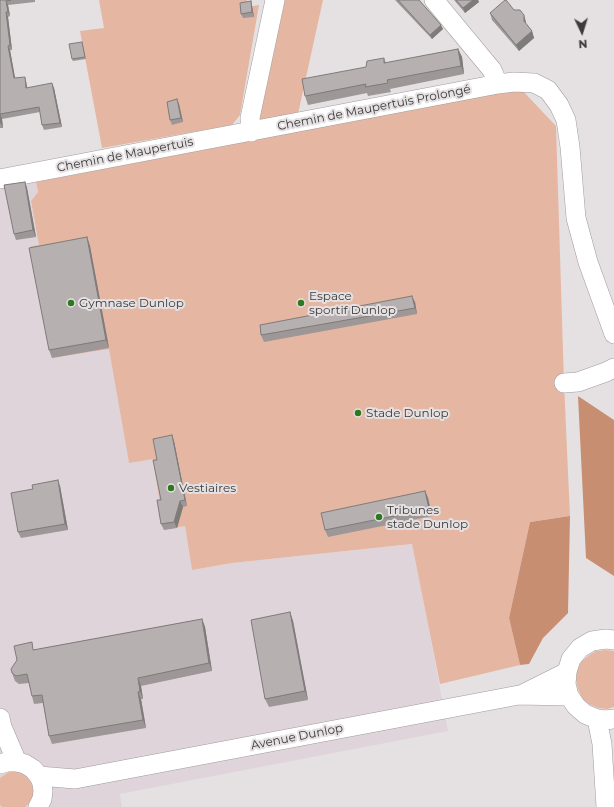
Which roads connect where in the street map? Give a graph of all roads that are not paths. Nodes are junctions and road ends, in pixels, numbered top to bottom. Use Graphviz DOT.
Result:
graph roads {
  1 [pos="275,0"];
  2 [pos="434,0"];
  3 [pos="498,84"];
  4 [pos="251,132"];
  5 [pos="0,178"];
  6 [pos="614,334"];
  7 [pos="614,368"];
  8 [pos="564,383"];
  9 [pos="614,640"];
  10 [pos="567,672"];
  11 [pos="519,695"];
  12 [pos="570,696"];
  13 [pos="605,719"];
  14 [pos="1,723"];
  15 [pos="0,746"];
  16 [pos="8,763"];
  17 [pos="38,776"];
  18 [pos="75,779"];
  19 [pos="40,803"];
  20 [pos="606,807"];
  1 -- 4 [label="street"];
  2 -- 3 [label="street"];
  3 -- 4 [label="street, Chemin de Maupertuis Prolongé"];
  3 -- 6 [label="street, Chemin de Maupertuis Prolongé"];
  4 -- 5 [label="street, Chemin de Maupertuis"];
  7 -- 8 [label="street"];
  9 -- 10 [label="street"];
  10 -- 11 [label="street, Avenue Dunlop"];
  10 -- 12 [label="street"];
  11 -- 12 [label="street, Avenue Dunlop"];
  11 -- 18 [label="street, Avenue Dunlop"];
  12 -- 13 [label="street"];
  13 -- 20 [label="street"];
  14 -- 15 [label="street"];
  14 -- 16 [label="street"];
  16 -- 17 [label="street"];
  17 -- 18 [label="street, Avenue Dunlop"];
  17 -- 19 [label="street"];
  18 -- 19 [label="street, Avenue Dunlop"];
}
